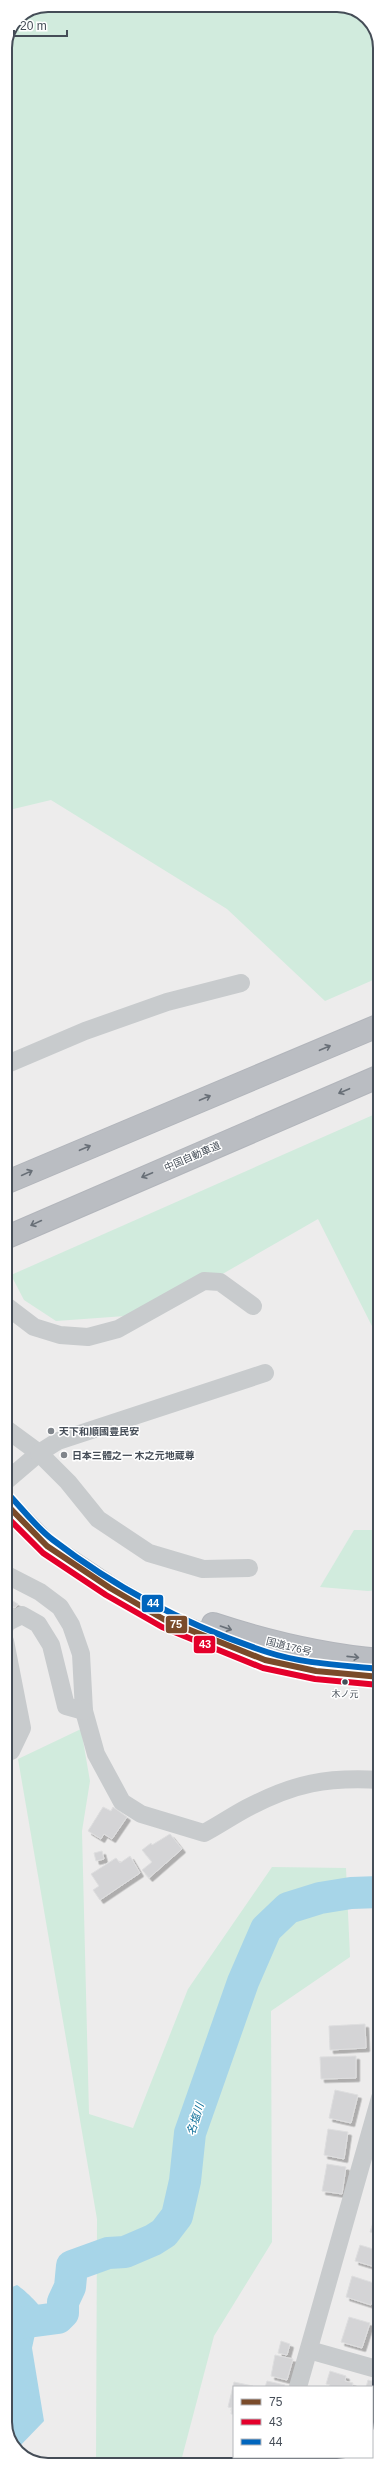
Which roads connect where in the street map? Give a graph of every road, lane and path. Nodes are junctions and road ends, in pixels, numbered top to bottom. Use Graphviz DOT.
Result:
graph roads {
  1 [pos="241,983"];
  2 [pos="373,1028"];
  3 [pos="12,1062"];
  4 [pos="373,1079"];
  5 [pos="12,1180"];
  6 [pos="12,1235"];
  7 [pos="253,1306"];
  8 [pos="12,1310"];
  9 [pos="265,1373"];
  10 [pos="12,1433"];
  11 [pos="39,1453"];
  12 [pos="12,1476"];
  13 [pos="12,1510"];
  14 [pos="249,1568"];
  15 [pos="12,1578"];
  16 [pos="12,1620"];
  17 [pos="373,1668"];
  18 [pos="12,1677"];
  19 [pos="84,1711"];
  20 [pos="12,1749"];
  21 [pos="373,1780"];
  22 [pos="373,2123"];
  23 [pos="309,2350"];
  24 [pos="373,2368"];
  25 [pos="298,2386"];
  1 -- 3 [label="street"];
  5 -- 2 [label="highway, one-way"];
  4 -- 6 [label="highway, 中国自動車道, one-way"];
  7 -- 8 [label="street"];
  9 -- 11 [label="street"];
  10 -- 11 [label="street"];
  11 -- 12 [label="street"];
  11 -- 14 [label="street"];
  13 -- 17 [label="highway, 国道176号"];
  15 -- 19 [label="street"];
  16 -- 19 [label="street"];
  18 -- 20 [label="street"];
  19 -- 21 [label="street"];
  22 -- 23 [label="street"];
  23 -- 24 [label="street"];
  23 -- 25 [label="street"];
}
